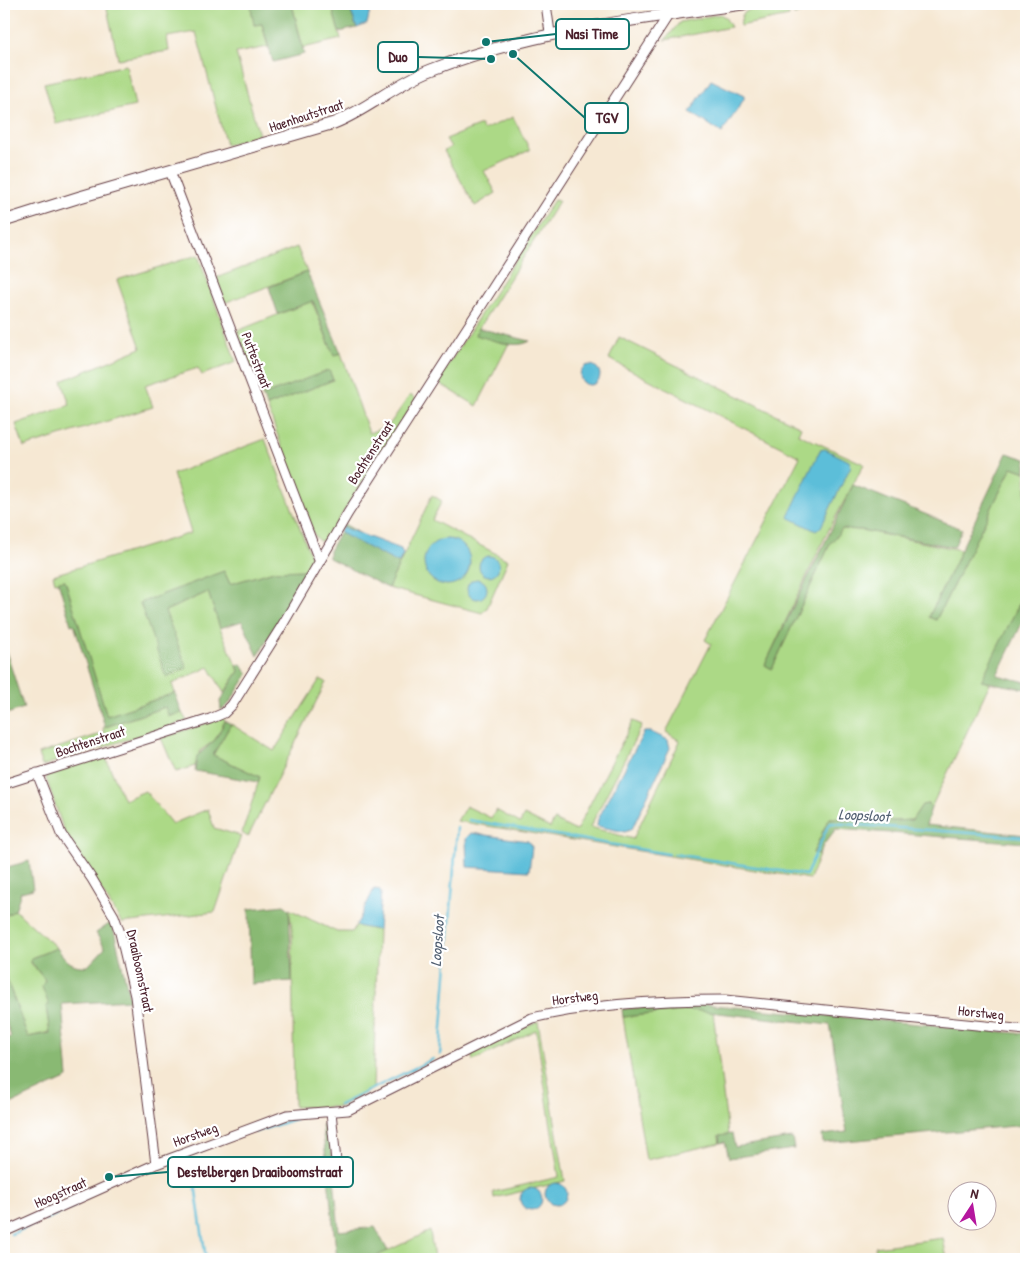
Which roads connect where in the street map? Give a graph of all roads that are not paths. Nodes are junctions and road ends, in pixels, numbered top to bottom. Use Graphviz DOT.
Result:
graph roads {
  1 [pos="546,4"];
  2 [pos="743,4"];
  3 [pos="669,14"];
  4 [pos="550,34"];
  5 [pos="170,171"];
  6 [pos="4,221"];
  7 [pos="319,560"];
  8 [pos="37,773"];
  9 [pos="4,784"];
  10 [pos="1026,1030"];
  11 [pos="331,1112"];
  12 [pos="156,1164"];
  13 [pos="337,1171"];
  14 [pos="4,1232"];
  1 -- 4 [label="street"];
  2 -- 3 [label="street, Haenhoutstraat"];
  3 -- 4 [label="street, Haenhoutstraat"];
  3 -- 7 [label="street, Bochtenstraat"];
  4 -- 5 [label="street, Haenhoutstraat"];
  5 -- 6 [label="street, Haenhoutstraat"];
  5 -- 7 [label="street, Puttestraat"];
  7 -- 8 [label="street, Bochtenstraat"];
  8 -- 9 [label="street, Bochtenstraat"];
  8 -- 12 [label="street, Draaiboomstraat"];
  10 -- 11 [label="street, Horstweg"];
  11 -- 12 [label="street, Horstweg"];
  11 -- 13 [label="street"];
  12 -- 14 [label="street, Hoogstraat"];
}
